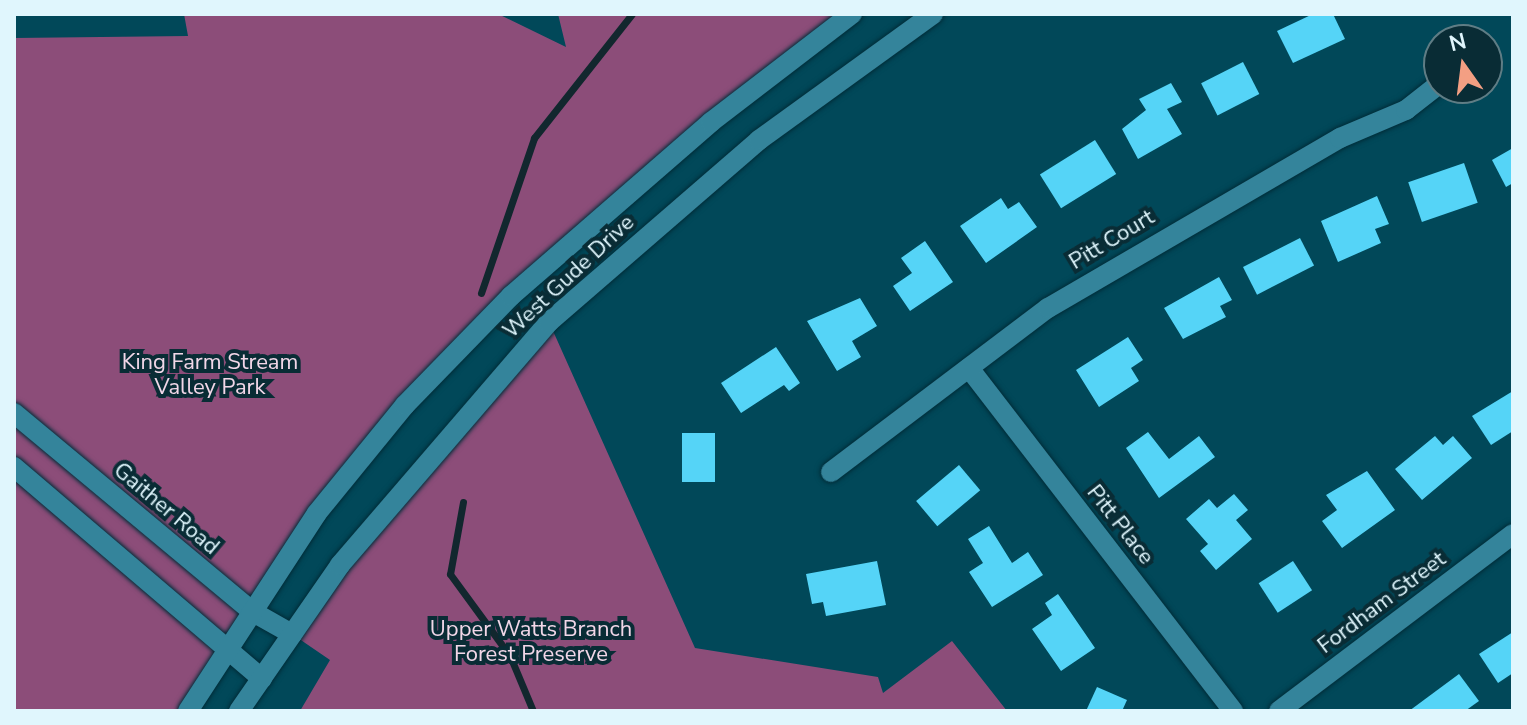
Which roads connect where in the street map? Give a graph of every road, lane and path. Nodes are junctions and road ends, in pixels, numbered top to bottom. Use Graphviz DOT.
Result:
graph roads {
  1 [pos="852,14"];
  2 [pos="933,14"];
  3 [pos="1423,97"];
  4 [pos="969,368"];
  5 [pos="14,413"];
  6 [pos="14,467"];
  7 [pos="831,472"];
  8 [pos="1513,534"];
  9 [pos="253,612"];
  10 [pos="292,634"];
  11 [pos="227,654"];
  12 [pos="262,679"];
  13 [pos="188,711"];
  14 [pos="239,711"];
  15 [pos="1233,711"];
  16 [pos="1279,711"];
  1 -- 9 [label="main road, West Gude Drive"];
  2 -- 10 [label="main road, West Gude Drive"];
  3 -- 4 [label="main road, Pitt Court"];
  4 -- 7 [label="main road, Pitt Court"];
  4 -- 15 [label="main road, Pitt Place"];
  5 -- 9 [label="main road, Gaither Road"];
  6 -- 11 [label="main road"];
  8 -- 16 [label="main road, Fordham Street"];
  9 -- 10 [label="main road, Gaither Road"];
  9 -- 11 [label="main road, West Gude Drive"];
  10 -- 12 [label="main road, West Gude Drive"];
  11 -- 12 [label="main road"];
  11 -- 13 [label="main road, West Gude Drive"];
  12 -- 14 [label="main road, West Gude Drive"];
}
